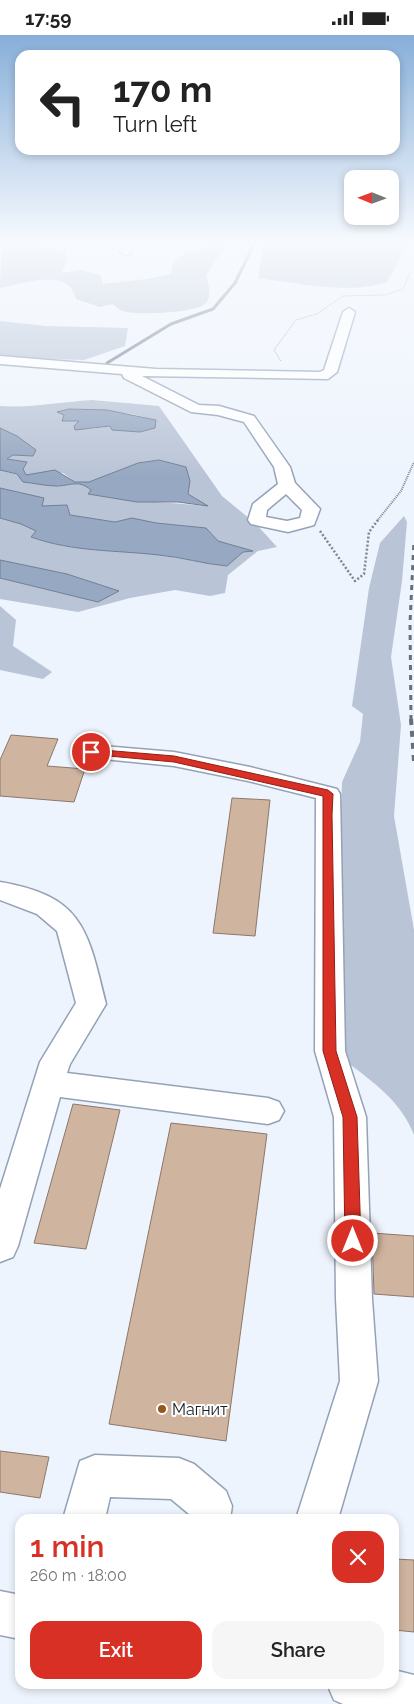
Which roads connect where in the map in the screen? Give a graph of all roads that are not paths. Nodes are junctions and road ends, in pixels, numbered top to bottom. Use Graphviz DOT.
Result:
graph roads {
  1 [pos="347,320"];
  2 [pos="0,360"];
  3 [pos="119,371"];
  4 [pos="287,485"];
  5 [pos="91,752"];
  6 [pos="0,891"];
  7 [pos="41,904"];
  8 [pos="0,909"];
  9 [pos="49,1083"];
  10 [pos="268,1111"];
  11 [pos="0,1246"];
  12 [pos="85,1514"];
  13 [pos="209,1514"];
  14 [pos="319,1514"];
  15 [pos="0,1613"];
  16 [pos="15,1616"];
  17 [pos="373,1689"];
  18 [pos="414,1698"];
  1 -- 3 [label="street"];
  2 -- 3 [label="street"];
  3 -- 4 [label="street"];
  4 -- 4 [label="street"];
  5 -- 14 [label="street"];
  6 -- 7 [label="street"];
  7 -- 8 [label="street"];
  7 -- 9 [label="street"];
  9 -- 10 [label="street"];
  9 -- 11 [label="street"];
  12 -- 13 [label="lane"];
  15 -- 16 [label="street"];
  17 -- 18 [label="street"];
}
